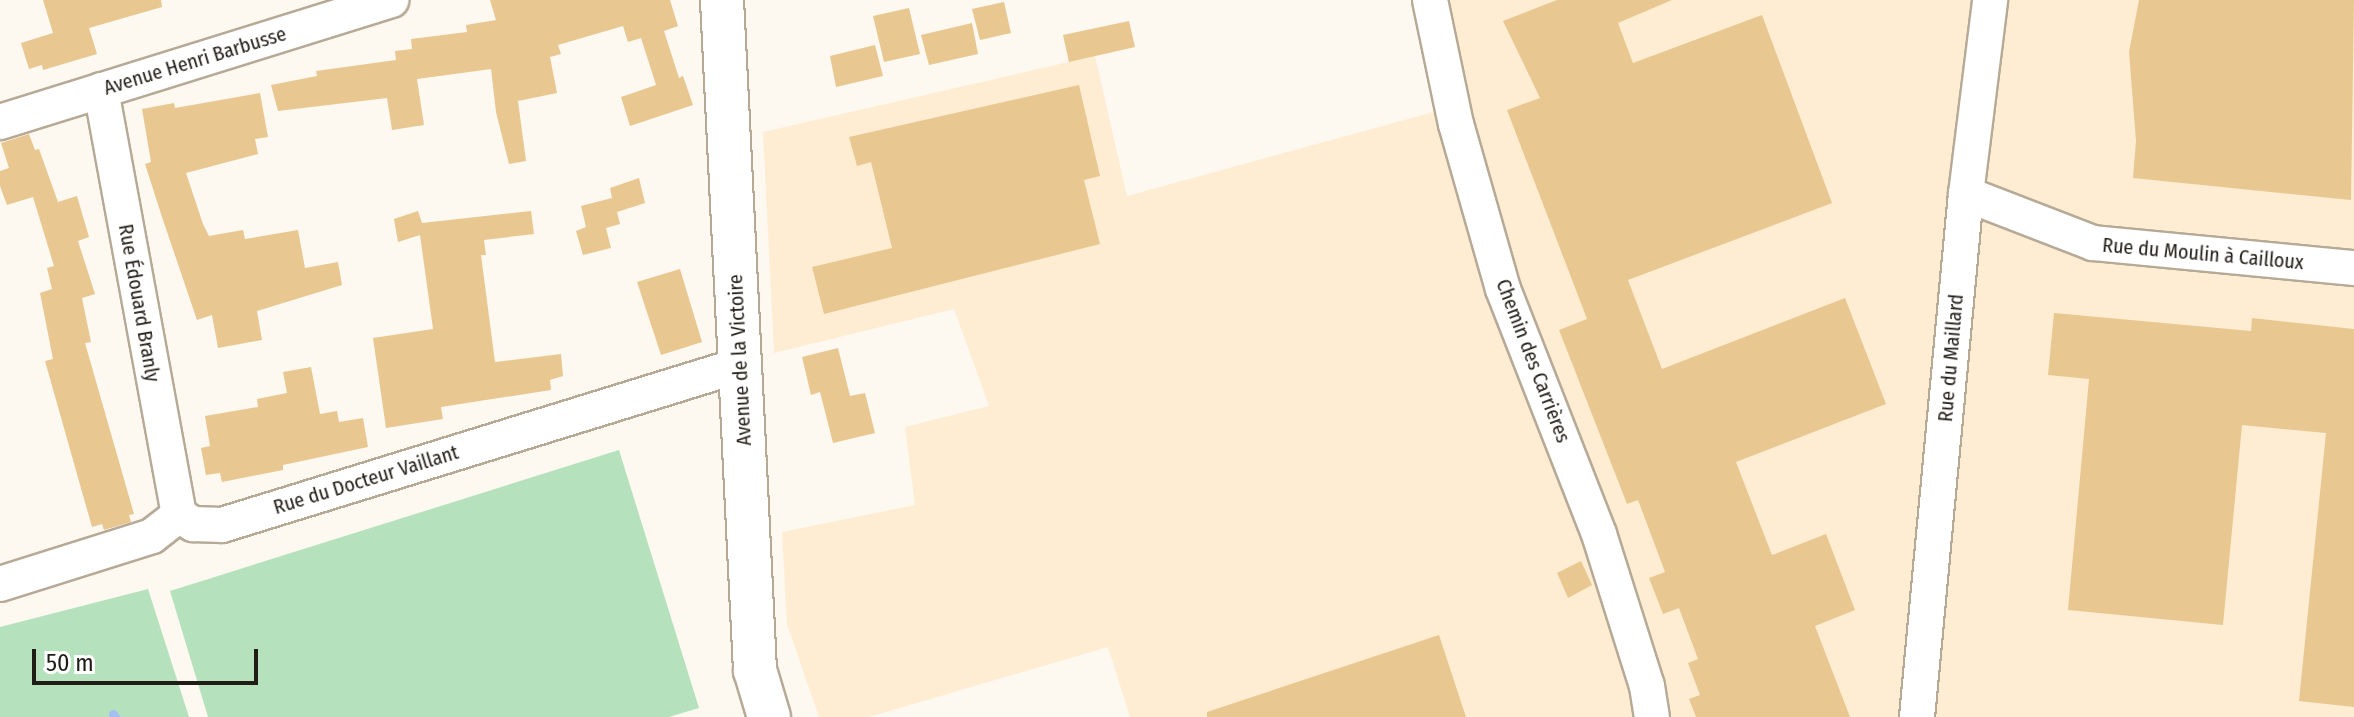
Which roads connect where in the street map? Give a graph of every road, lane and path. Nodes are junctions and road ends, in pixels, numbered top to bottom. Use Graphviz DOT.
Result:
graph roads {
  1 [pos="391,0"];
  2 [pos="722,0"];
  3 [pos="1430,0"];
  4 [pos="1990,0"];
  5 [pos="101,90"];
  6 [pos="0,122"];
  7 [pos="1966,194"];
  8 [pos="2354,268"];
  9 [pos="740,365"];
  10 [pos="179,515"];
  11 [pos="0,584"];
  12 [pos="769,717"];
  13 [pos="1652,717"];
  14 [pos="1917,717"];
  1 -- 5 [label="street, Avenue Henri Barbusse"];
  2 -- 9 [label="street, Avenue de la Victoire"];
  3 -- 13 [label="street, Chemin des Carrières"];
  4 -- 7 [label="street, Rue du Maillard"];
  5 -- 6 [label="street, Avenue Henri Barbusse"];
  5 -- 10 [label="street, Rue Édouard Branly"];
  7 -- 8 [label="street, Rue du Moulin à Cailloux"];
  7 -- 14 [label="street, Rue du Maillard"];
  9 -- 10 [label="street, Rue du Docteur Vaillant"];
  9 -- 12 [label="street, Avenue de la Victoire"];
  10 -- 11 [label="street"];
}
